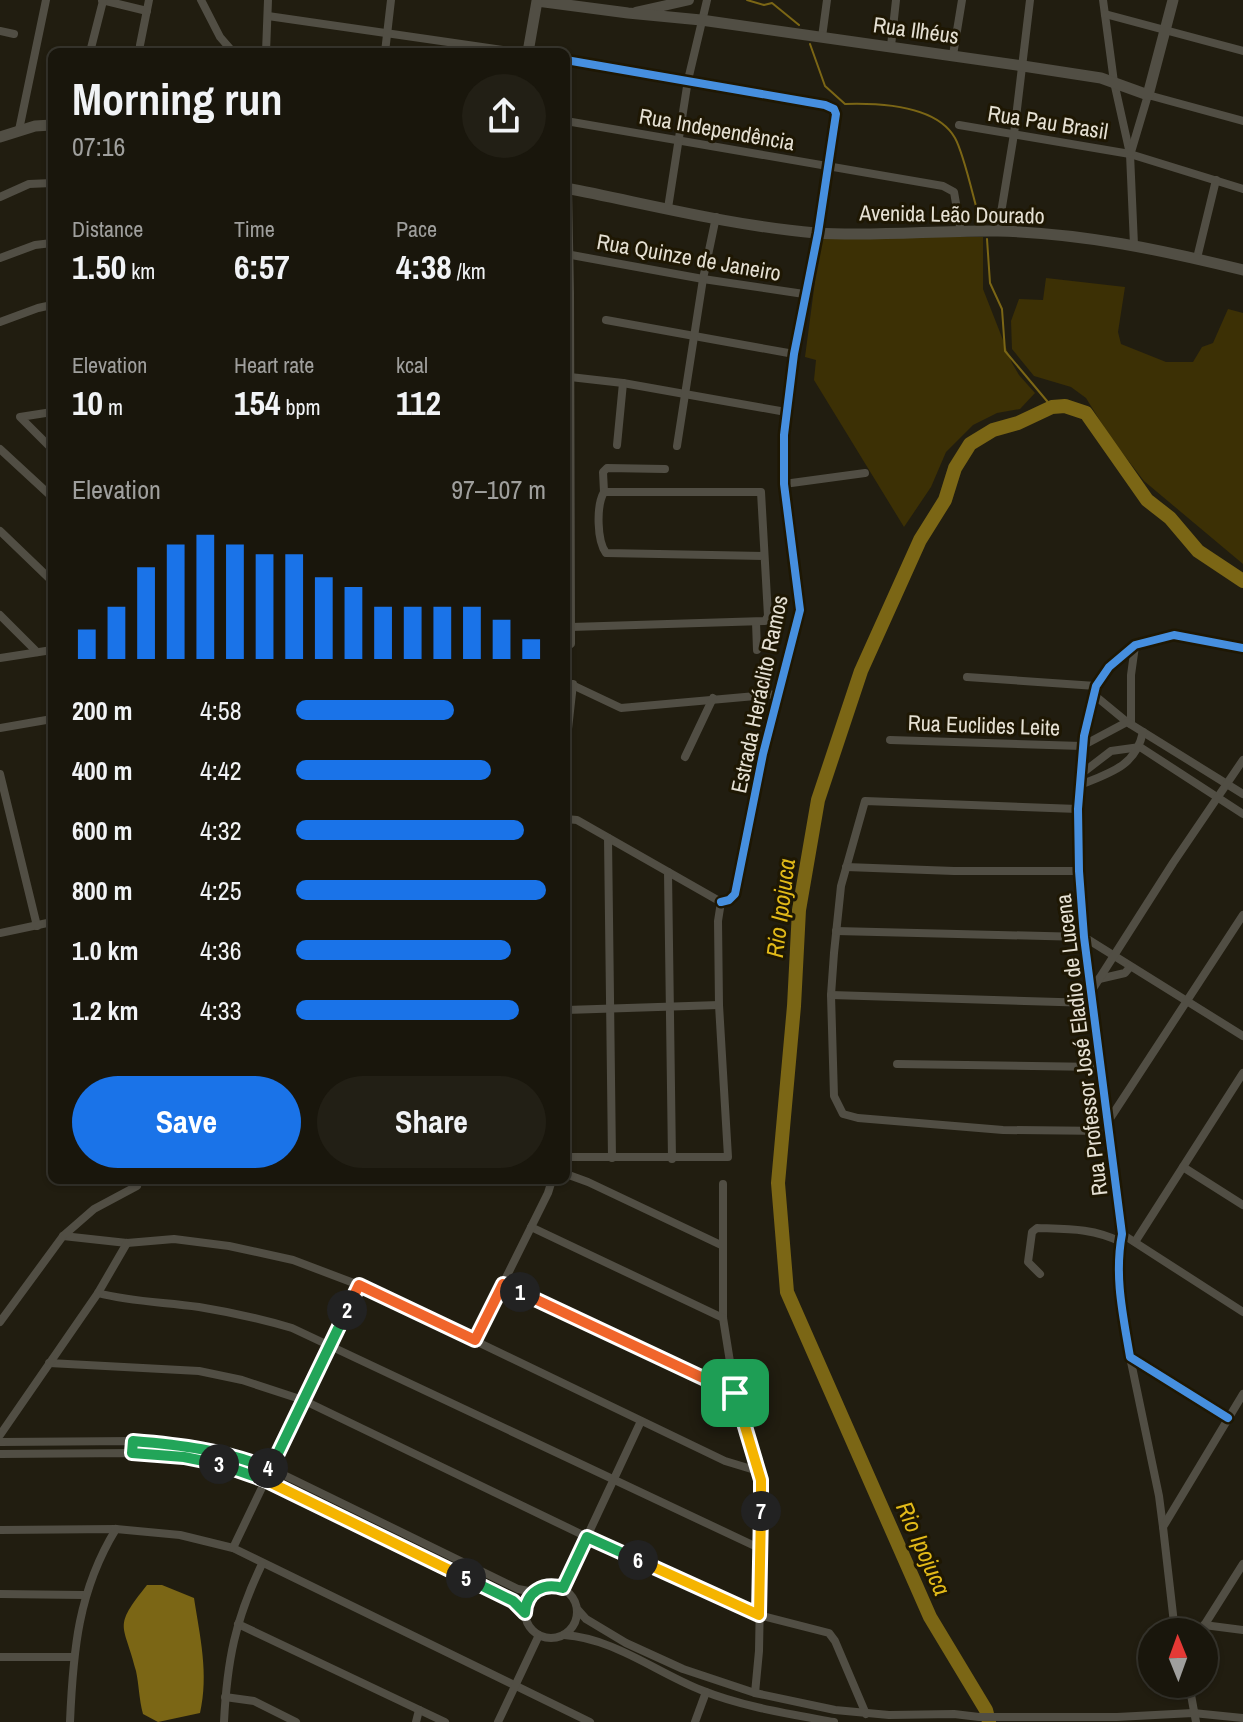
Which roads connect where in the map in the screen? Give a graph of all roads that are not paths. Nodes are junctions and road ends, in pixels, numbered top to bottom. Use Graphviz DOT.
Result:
graph roads {
  1 [pos="46,0"];
  2 [pos="102,0"];
  3 [pos="149,0"];
  4 [pos="201,0"];
  5 [pos="268,0"];
  6 [pos="391,0"];
  7 [pos="530,0"];
  8 [pos="537,0"];
  9 [pos="689,0"];
  10 [pos="707,0"];
  11 [pos="827,0"];
  12 [pos="896,0"];
  13 [pos="962,0"];
  14 [pos="1030,0"];
  15 [pos="1103,0"];
  16 [pos="1173,0"];
  17 [pos="147,11"];
  18 [pos="628,13"];
  19 [pos="1105,14"];
  20 [pos="268,16"];
  21 [pos="701,20"];
  22 [pos="1166,29"];
  23 [pos="0,31"];
  24 [pos="387,33"];
  25 [pos="14,34"];
  26 [pos="822,37"];
  27 [pos="140,45"];
  28 [pos="891,46"];
  29 [pos="91,48"];
  30 [pos="230,48"];
  31 [pos="266,48"];
  32 [pos="385,48"];
  33 [pos="490,48"];
  34 [pos="529,48"];
  35 [pos="1243,51"];
  36 [pos="953,55"];
  37 [pos="570,61"];
  38 [pos="1023,66"];
  39 [pos="688,80"];
  40 [pos="1114,82"];
  41 [pos="1148,95"];
  42 [pos="1243,121"];
  43 [pos="570,122"];
  44 [pos="959,125"];
  45 [pos="48,126"];
  46 [pos="19,130"];
  47 [pos="1014,134"];
  48 [pos="0,137"];
  49 [pos="678,140"];
  50 [pos="1130,154"];
  51 [pos="827,167"];
  52 [pos="1216,180"];
  53 [pos="48,183"];
  54 [pos="570,188"];
  55 [pos="1243,189"];
  56 [pos="0,197"];
  57 [pos="668,208"];
  58 [pos="716,217"];
  59 [pos="998,231"];
  60 [pos="961,232"];
  61 [pos="818,233"];
  62 [pos="48,243"];
  63 [pos="1134,245"];
  64 [pos="570,254"];
  65 [pos="0,258"];
  66 [pos="1197,258"];
  67 [pos="1243,270"];
  68 [pos="703,279"];
  69 [pos="804,294"];
  70 [pos="48,306"];
  71 [pos="606,320"];
  72 [pos="0,322"];
  73 [pos="693,336"];
  74 [pos="794,354"];
  75 [pos="570,373"];
  76 [pos="623,383"];
  77 [pos="684,393"];
  78 [pos="48,412"];
  79 [pos="786,412"];
  80 [pos="48,445"];
  81 [pos="617,445"];
  82 [pos="677,446"];
  83 [pos="0,449"];
  84 [pos="665,469"];
  85 [pos="865,473"];
  86 [pos="784,484"];
  87 [pos="604,492"];
  88 [pos="48,493"];
  89 [pos="0,531"];
  90 [pos="764,556"];
  91 [pos="48,577"];
  92 [pos="570,614"];
  93 [pos="0,615"];
  94 [pos="756,622"];
  95 [pos="571,627"];
  96 [pos="570,644"];
  97 [pos="1135,645"];
  98 [pos="1243,648"];
  99 [pos="757,650"];
  100 [pos="48,651"];
  101 [pos="37,652"];
  102 [pos="0,658"];
  103 [pos="967,677"];
  104 [pos="570,683"];
  105 [pos="1095,690"];
  106 [pos="778,694"];
  107 [pos="713,698"];
  108 [pos="48,720"];
  109 [pos="1129,723"];
  110 [pos="0,728"];
  111 [pos="1143,732"];
  112 [pos="890,740"];
  113 [pos="1082,746"];
  114 [pos="1140,747"];
  115 [pos="685,757"];
  116 [pos="1243,760"];
  117 [pos="0,774"];
  118 [pos="1081,774"];
  119 [pos="1228,784"];
  120 [pos="1080,785"];
  121 [pos="1243,794"];
  122 [pos="1219,798"];
  123 [pos="1078,809"];
  124 [pos="1243,814"];
  125 [pos="570,819"];
  126 [pos="608,838"];
  127 [pos="846,867"];
  128 [pos="1079,871"];
  129 [pos="668,872"];
  130 [pos="721,902"];
  131 [pos="1243,915"];
  132 [pos="48,923"];
  133 [pos="37,926"];
  134 [pos="836,931"];
  135 [pos="0,933"];
  136 [pos="1084,937"];
  137 [pos="1114,955"];
  138 [pos="1130,967"];
  139 [pos="1099,979"];
  140 [pos="1091,991"];
  141 [pos="831,995"];
  142 [pos="1189,1000"];
  143 [pos="1093,1003"];
  144 [pos="719,1005"];
  145 [pos="669,1007"];
  146 [pos="611,1009"];
  147 [pos="570,1010"];
  148 [pos="1243,1036"];
  149 [pos="897,1064"];
  150 [pos="1100,1067"];
  151 [pos="1243,1073"];
  152 [pos="1109,1121"];
  153 [pos="1109,1131"];
  154 [pos="570,1157"];
  155 [pos="612,1158"];
  156 [pos="672,1159"];
  157 [pos="1183,1167"];
  158 [pos="570,1175"];
  159 [pos="550,1184"];
  160 [pos="723,1184"];
  161 [pos="137,1186"];
  162 [pos="1243,1205"];
  163 [pos="531,1227"];
  164 [pos="63,1236"];
  165 [pos="1121,1238"];
  166 [pos="1135,1242"];
  167 [pos="127,1243"];
  168 [pos="721,1245"];
  169 [pos="1040,1274"];
  170 [pos="503,1284"];
  171 [pos="359,1285"];
  172 [pos="98,1293"];
  173 [pos="1243,1312"];
  174 [pos="723,1318"];
  175 [pos="0,1322"];
  176 [pos="475,1340"];
  177 [pos="330,1344"];
  178 [pos="1130,1357"];
  179 [pos="49,1363"];
  180 [pos="735,1393"];
  181 [pos="1243,1394"];
  182 [pos="303,1400"];
  183 [pos="1228,1418"];
  184 [pos="641,1421"];
  185 [pos="0,1435"];
  186 [pos="133,1441"];
  187 [pos="0,1442"];
  188 [pos="132,1453"];
  189 [pos="0,1454"];
  190 [pos="270,1469"];
  191 [pos="758,1471"];
  192 [pos="265,1480"];
  193 [pos="613,1480"];
  194 [pos="1163,1527"];
  195 [pos="116,1529"];
  196 [pos="0,1530"];
  197 [pos="587,1537"];
  198 [pos="233,1548"];
  199 [pos="759,1548"];
  200 [pos="262,1564"];
  201 [pos="1243,1564"];
  202 [pos="563,1588"];
  203 [pos="534,1592"];
  204 [pos="0,1594"];
  205 [pos="84,1595"];
  206 [pos="578,1610"];
  207 [pos="525,1613"];
  208 [pos="759,1615"];
  209 [pos="1173,1618"];
  210 [pos="1208,1618"];
  211 [pos="238,1624"];
  212 [pos="1218,1629"];
  213 [pos="1243,1630"];
  214 [pos="539,1635"];
  215 [pos="564,1635"];
  216 [pos="0,1657"];
  217 [pos="73,1657"];
  218 [pos="516,1685"];
  219 [pos="706,1692"];
  220 [pos="755,1693"];
  221 [pos="225,1697"];
  222 [pos="1191,1698"];
  223 [pos="419,1710"];
  224 [pos="866,1714"];
  225 [pos="982,1717"];
  226 [pos="1243,1718"];
  227 [pos="1195,1720"];
  228 [pos="70,1722"];
  229 [pos="224,1722"];
  230 [pos="296,1722"];
  231 [pos="416,1722"];
  232 [pos="445,1722"];
  233 [pos="498,1722"];
  234 [pos="590,1722"];
  235 [pos="695,1722"];
  236 [pos="834,1722"];
  237 [pos="964,1722"];
  1 -- 46 [label="street"];
  2 -- 17 [label="street"];
  2 -- 29 [label="street"];
  3 -- 17 [label="street"];
  4 -- 30 [label="street"];
  5 -- 20 [label="street"];
  6 -- 24 [label="street"];
  7 -- 8 [label="street"];
  8 -- 18 [label="main road, Rua Ilhéus"];
  8 -- 34 [label="main road"];
  9 -- 18 [label="street"];
  10 -- 21 [label="street"];
  11 -- 26 [label="street"];
  12 -- 28 [label="street"];
  13 -- 36 [label="street"];
  14 -- 38 [label="street"];
  15 -- 19 [label="street"];
  16 -- 22 [label="main road"];
  17 -- 27 [label="street"];
  18 -- 21 [label="main road, Rua Ilhéus"];
  19 -- 22 [label="street"];
  19 -- 40 [label="street"];
  20 -- 24 [label="street"];
  20 -- 31 [label="street"];
  21 -- 26 [label="main road, Rua Ilhéus"];
  21 -- 39 [label="street"];
  22 -- 35 [label="street"];
  22 -- 41 [label="main road"];
  23 -- 25 [label="street"];
  24 -- 32 [label="street"];
  24 -- 33 [label="street"];
  26 -- 28 [label="main road, Rua Ilhéus"];
  28 -- 36 [label="main road, Rua Ilhéus"];
  36 -- 38 [label="main road, Rua Ilhéus"];
  37 -- 39 [label="street"];
  38 -- 40 [label="main road, Rua Ilhéus"];
  38 -- 47 [label="street"];
  39 -- 49 [label="street"];
  39 -- 51 [label="street, Estrada Heráclito Ramos"];
  40 -- 41 [label="main road, Rua Ilhéus"];
  40 -- 50 [label="street"];
  41 -- 42 [label="street"];
  41 -- 50 [label="street"];
  43 -- 49 [label="street, Rua Independência"];
  44 -- 47 [label="street, Rua Pau Brasil"];
  45 -- 46 [label="main road"];
  46 -- 48 [label="main road"];
  47 -- 50 [label="street, Rua Pau Brasil"];
  47 -- 59 [label="street"];
  49 -- 51 [label="street, Rua Independência"];
  49 -- 57 [label="street"];
  50 -- 52 [label="street, Rua Pau Brasil"];
  50 -- 63 [label="street"];
  51 -- 60 [label="street, Rua Independência"];
  51 -- 61 [label="street, Estrada Heráclito Ramos"];
  52 -- 55 [label="street, Rua Pau Brasil"];
  52 -- 66 [label="street"];
  53 -- 56 [label="street"];
  54 -- 57 [label="main road, Avenida Leão Dourado"];
  57 -- 58 [label="main road, Avenida Leão Dourado"];
  58 -- 61 [label="main road, Avenida Leão Dourado"];
  58 -- 68 [label="street"];
  59 -- 60 [label="main road, Avenida Leão Dourado"];
  59 -- 63 [label="main road, Avenida Leão Dourado"];
  60 -- 61 [label="main road, Avenida Leão Dourado"];
  61 -- 69 [label="street, Estrada Heráclito Ramos"];
  62 -- 65 [label="street"];
  63 -- 66 [label="main road, Avenida Leão Dourado"];
  64 -- 68 [label="street, Rua Quinze de Janeiro"];
  66 -- 67 [label="main road, Avenida Leão Dourado"];
  68 -- 69 [label="street, Rua Quinze de Janeiro"];
  68 -- 73 [label="street"];
  69 -- 74 [label="street, Estrada Heráclito Ramos"];
  70 -- 72 [label="street"];
  71 -- 73 [label="street"];
  73 -- 74 [label="street"];
  73 -- 77 [label="street"];
  74 -- 79 [label="street, Estrada Heráclito Ramos"];
  75 -- 76 [label="street"];
  76 -- 77 [label="street"];
  76 -- 81 [label="street"];
  77 -- 79 [label="street"];
  77 -- 82 [label="street"];
  78 -- 80 [label="street"];
  79 -- 86 [label="street, Estrada Heráclito Ramos"];
  83 -- 88 [label="street"];
  84 -- 87 [label="street"];
  85 -- 86 [label="street"];
  86 -- 106 [label="street, Estrada Heráclito Ramos"];
  87 -- 90 [label="street"];
  87 -- 90 [label="street"];
  89 -- 91 [label="street"];
  90 -- 94 [label="street"];
  92 -- 95 [label="street"];
  93 -- 101 [label="street"];
  94 -- 95 [label="street"];
  94 -- 99 [label="street"];
  95 -- 96 [label="street"];
  97 -- 98 [label="street, Rua Professor José Eladio de Lucena"];
  97 -- 105 [label="street, Rua Professor José Eladio de Lucena"];
  97 -- 109 [label="street"];
  100 -- 101 [label="street"];
  101 -- 102 [label="street"];
  103 -- 105 [label="street, Rua Euclides Leite"];
  104 -- 107 [label="street"];
  105 -- 109 [label="street"];
  105 -- 113 [label="street, Rua Professor José Eladio de Lucena"];
  106 -- 107 [label="street"];
  106 -- 130 [label="street, Estrada Heráclito Ramos"];
  107 -- 115 [label="street"];
  108 -- 110 [label="street"];
  109 -- 111 [label="street"];
  109 -- 113 [label="street, Rua Euclides Leite"];
  111 -- 114 [label="street"];
  111 -- 119 [label="street"];
  112 -- 113 [label="street, Rua Euclides Leite"];
  113 -- 118 [label="street, Rua Professor José Eladio de Lucena"];
  114 -- 118 [label="street"];
  114 -- 120 [label="street"];
  114 -- 122 [label="street"];
  116 -- 119 [label="street"];
  117 -- 133 [label="street"];
  118 -- 120 [label="street, Rua Professor José Eladio de Lucena"];
  119 -- 121 [label="street"];
  119 -- 122 [label="street"];
  120 -- 123 [label="street, Rua Professor José Eladio de Lucena"];
  122 -- 124 [label="street"];
  122 -- 137 [label="street"];
  123 -- 127 [label="street"];
  123 -- 128 [label="street, Rua Professor José Eladio de Lucena"];
  125 -- 126 [label="street"];
  126 -- 129 [label="street"];
  126 -- 146 [label="street"];
  127 -- 128 [label="street"];
  127 -- 134 [label="street"];
  128 -- 136 [label="street, Rua Professor José Eladio de Lucena"];
  129 -- 130 [label="street"];
  129 -- 145 [label="street"];
  130 -- 144 [label="street"];
  131 -- 142 [label="street, Rua Professor José Eladio de Lucena"];
  132 -- 133 [label="street"];
  133 -- 135 [label="street"];
  134 -- 136 [label="street"];
  134 -- 141 [label="street"];
  136 -- 137 [label="street"];
  136 -- 140 [label="street, Rua Professor José Eladio de Lucena"];
  137 -- 138 [label="street"];
  137 -- 139 [label="street"];
  138 -- 139 [label="street"];
  138 -- 142 [label="street"];
  139 -- 140 [label="street"];
  140 -- 143 [label="street, Rua Professor José Eladio de Lucena"];
  141 -- 143 [label="street"];
  141 -- 153 [label="street"];
  142 -- 148 [label="street"];
  142 -- 152 [label="street, Rua Professor José Eladio de Lucena"];
  143 -- 150 [label="street, Rua Professor José Eladio de Lucena"];
  144 -- 145 [label="street"];
  144 -- 156 [label="street"];
  145 -- 146 [label="street"];
  145 -- 156 [label="street"];
  146 -- 147 [label="street"];
  146 -- 155 [label="street"];
  149 -- 150 [label="street"];
  150 -- 152 [label="street, Rua Professor José Eladio de Lucena"];
  151 -- 157 [label="street"];
  152 -- 153 [label="street, Rua Professor José Eladio de Lucena"];
  153 -- 165 [label="street, Rua Professor José Eladio de Lucena"];
  154 -- 155 [label="street"];
  155 -- 156 [label="street"];
  157 -- 162 [label="street"];
  157 -- 166 [label="street"];
  158 -- 168 [label="street"];
  159 -- 163 [label="street"];
  160 -- 168 [label="street"];
  161 -- 164 [label="street"];
  163 -- 170 [label="street"];
  163 -- 174 [label="street"];
  164 -- 167 [label="street"];
  164 -- 175 [label="street"];
  165 -- 166 [label="street"];
  165 -- 169 [label="street"];
  165 -- 178 [label="street, Rua Professor José Eladio de Lucena"];
  166 -- 173 [label="street"];
  167 -- 171 [label="street"];
  167 -- 172 [label="street"];
  168 -- 174 [label="street"];
  170 -- 176 [label="street"];
  170 -- 180 [label="street"];
  171 -- 176 [label="street"];
  171 -- 177 [label="street"];
  172 -- 177 [label="street"];
  172 -- 179 [label="street"];
  174 -- 180 [label="street"];
  176 -- 184 [label="street"];
  177 -- 182 [label="street"];
  177 -- 193 [label="street"];
  178 -- 183 [label="street"];
  178 -- 194 [label="street, Rua Professor José Eladio de Lucena"];
  179 -- 182 [label="street"];
  179 -- 185 [label="street"];
  180 -- 191 [label="street"];
  181 -- 183 [label="street"];
  182 -- 190 [label="street"];
  182 -- 197 [label="street"];
  183 -- 194 [label="street"];
  184 -- 191 [label="street"];
  184 -- 193 [label="street"];
  186 -- 187 [label="street"];
  186 -- 188 [label="street"];
  186 -- 190 [label="street"];
  188 -- 189 [label="street"];
  188 -- 192 [label="street"];
  190 -- 192 [label="street"];
  190 -- 203 [label="street"];
  191 -- 199 [label="street"];
  192 -- 198 [label="street"];
  192 -- 207 [label="street"];
  193 -- 197 [label="street"];
  193 -- 199 [label="street"];
  194 -- 209 [label="street, Rua Professor José Eladio de Lucena"];
  195 -- 196 [label="street"];
  195 -- 198 [label="street"];
  195 -- 205 [label="street"];
  197 -- 202 [label="street"];
  197 -- 208 [label="street"];
  198 -- 200 [label="street"];
  199 -- 208 [label="street"];
  200 -- 211 [label="street"];
  200 -- 218 [label="street"];
  201 -- 210 [label="street"];
  202 -- 203 [label="street"];
  202 -- 206 [label="street"];
  203 -- 207 [label="street"];
  204 -- 205 [label="street"];
  205 -- 217 [label="street"];
  206 -- 215 [label="street"];
  206 -- 220 [label="street"];
  207 -- 214 [label="street"];
  208 -- 220 [label="street"];
  208 -- 224 [label="street"];
  211 -- 221 [label="street"];
  211 -- 223 [label="street"];
  212 -- 213 [label="street"];
  214 -- 215 [label="street"];
  214 -- 218 [label="street"];
  215 -- 219 [label="street"];
  216 -- 217 [label="street"];
  217 -- 228 [label="street"];
  218 -- 233 [label="street"];
  218 -- 234 [label="street"];
  219 -- 235 [label="street"];
  219 -- 236 [label="street"];
  220 -- 224 [label="street"];
  221 -- 229 [label="street"];
  221 -- 230 [label="street"];
  222 -- 227 [label="street"];
  223 -- 231 [label="street"];
  223 -- 232 [label="street"];
  224 -- 225 [label="street"];
  225 -- 227 [label="street"];
  225 -- 237 [label="street"];
  226 -- 227 [label="street"];
}
